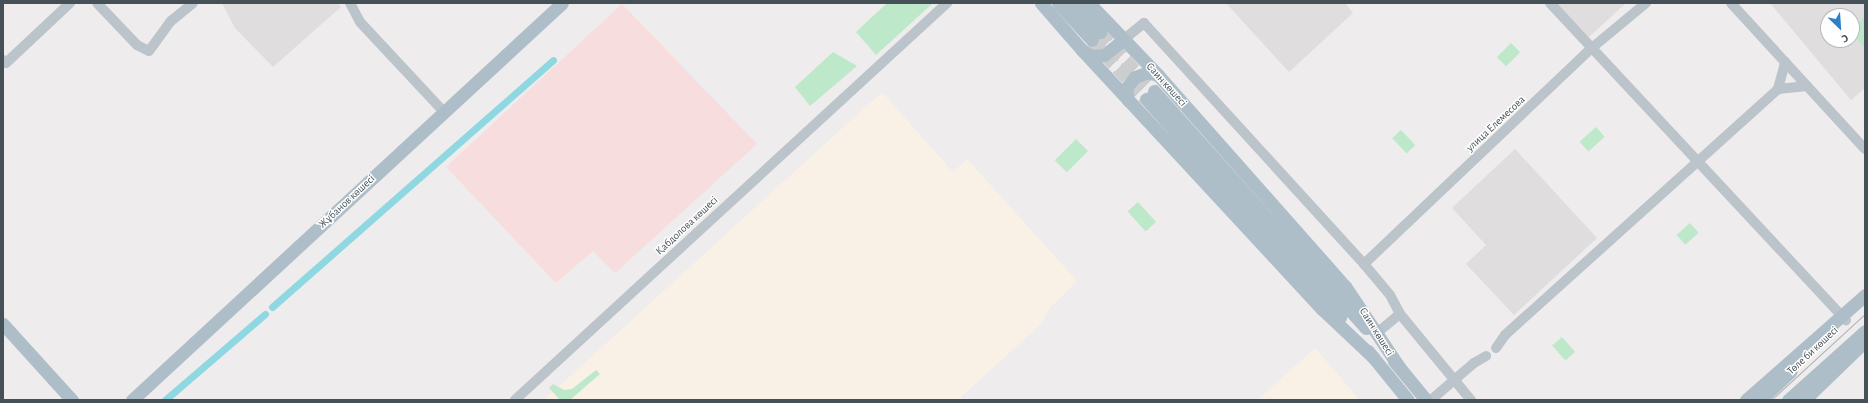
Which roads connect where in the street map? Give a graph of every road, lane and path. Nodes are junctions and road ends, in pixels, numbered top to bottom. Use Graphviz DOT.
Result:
graph roads {
  1 [pos="70,3"];
  2 [pos="98,3"];
  3 [pos="193,3"];
  4 [pos="350,3"];
  5 [pos="562,3"];
  6 [pos="947,3"];
  7 [pos="1041,3"];
  8 [pos="1058,3"];
  9 [pos="1073,3"];
  10 [pos="1089,3"];
  11 [pos="1550,3"];
  12 [pos="1646,3"];
  13 [pos="1731,3"];
  14 [pos="1123,40"];
  15 [pos="1593,47"];
  16 [pos="1082,50"];
  17 [pos="3,60"];
  18 [pos="1785,62"];
  19 [pos="1158,75"];
  20 [pos="1807,86"];
  21 [pos="1778,89"];
  22 [pos="1128,100"];
  23 [pos="444,112"];
  24 [pos="1865,149"];
  25 [pos="1697,161"];
  26 [pos="1364,264"];
  27 [pos="1865,295"];
  28 [pos="1865,302"];
  29 [pos="1400,314"];
  30 [pos="1844,318"];
  31 [pos="3,324"];
  32 [pos="1865,331"];
  33 [pos="1377,333"];
  34 [pos="1865,342"];
  35 [pos="1496,348"];
  36 [pos="1486,356"];
  37 [pos="1373,357"];
  38 [pos="1399,367"];
  39 [pos="1455,381"];
  40 [pos="72,400"];
  41 [pos="132,400"];
  42 [pos="515,400"];
  43 [pos="1408,400"];
  44 [pos="1426,400"];
  45 [pos="1431,400"];
  46 [pos="1471,400"];
  47 [pos="1746,400"];
  48 [pos="1760,400"];
  49 [pos="1788,400"];
  50 [pos="1804,400"];
  1 -- 17 [label="street"];
  2 -- 3 [label="street"];
  4 -- 23 [label="street"];
  5 -- 23 [label="main road, Жұбанов көшесі"];
  6 -- 42 [label="street, Қабдолова көшесі"];
  7 -- 16 [label="main road, Саин көшесі"];
  8 -- 9 [label="main road"];
  10 -- 14 [label="main road, Саин көшесі"];
  11 -- 15 [label="street"];
  12 -- 15 [label="street, улица Елемесова"];
  13 -- 18 [label="street"];
  14 -- 16 [label="main road"];
  14 -- 19 [label="main road, Саин көшесі"];
  14 -- 26 [label="street"];
  15 -- 25 [label="street"];
  15 -- 26 [label="street, улица Елемесова"];
  16 -- 22 [label="main road, Саин көшесі"];
  18 -- 20 [label="street"];
  18 -- 21 [label="street"];
  19 -- 22 [label="main road"];
  19 -- 33 [label="main road, Саин көшесі"];
  20 -- 21 [label="street"];
  20 -- 24 [label="street"];
  21 -- 25 [label="street"];
  22 -- 37 [label="main road, Саин көшесі"];
  23 -- 41 [label="main road, Жұбанов көшесі"];
  25 -- 30 [label="street"];
  25 -- 35 [label="street"];
  26 -- 29 [label="street"];
  27 -- 30 [label="main road"];
  28 -- 30 [label="main road, Төле би көшесі"];
  29 -- 33 [label="street"];
  29 -- 39 [label="street"];
  30 -- 47 [label="main road"];
  30 -- 48 [label="main road, Төле би көшесі"];
  31 -- 40 [label="main road"];
  32 -- 49 [label="main road, Төле би көшесі"];
  33 -- 38 [label="main road, Саин көшесі"];
  34 -- 50 [label="main road"];
  36 -- 39 [label="street"];
  37 -- 38 [label="main road, Саин көшесі"];
  37 -- 43 [label="main road, Саин көшесі"];
  38 -- 44 [label="main road"];
  39 -- 45 [label="street"];
  39 -- 46 [label="street"];
}
